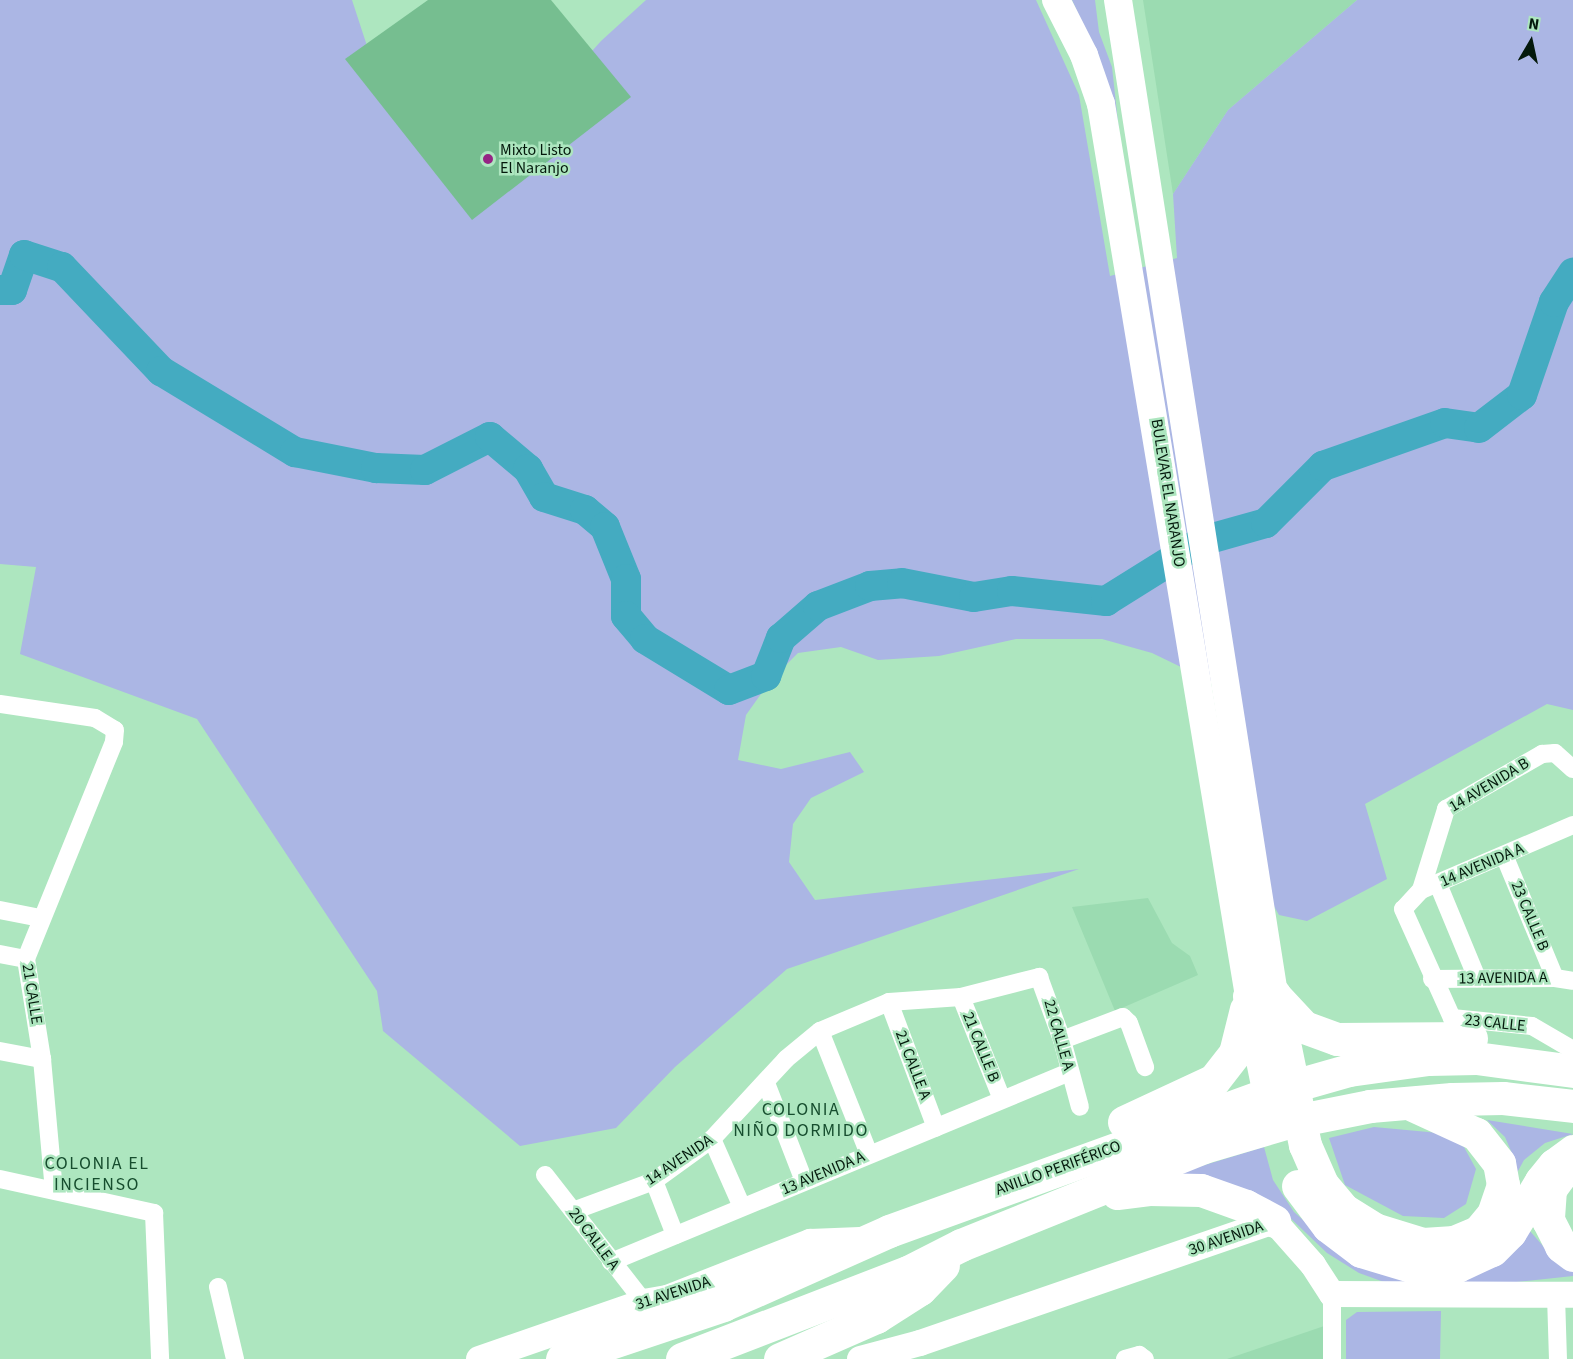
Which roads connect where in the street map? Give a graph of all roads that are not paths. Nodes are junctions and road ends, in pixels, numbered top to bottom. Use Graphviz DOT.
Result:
graph roads {
  1 [pos="1056,0"];
  2 [pos="1118,0"];
  3 [pos="0,704"];
  4 [pos="1573,769"];
  5 [pos="1572,830"];
  6 [pos="1504,855"];
  7 [pos="1438,884"];
  8 [pos="1421,890"];
  9 [pos="0,910"];
  10 [pos="1404,915"];
  11 [pos="39,918"];
  12 [pos="0,954"];
  13 [pos="26,958"];
  14 [pos="1477,978"];
  15 [pos="1026,979"];
  16 [pos="1432,979"];
  17 [pos="1564,980"];
  18 [pos="1260,983"];
  19 [pos="961,997"];
  20 [pos="889,1002"];
  21 [pos="820,1030"];
  22 [pos="1062,1040"];
  23 [pos="1573,1050"];
  24 [pos="0,1051"];
  25 [pos="1573,1055"];
  26 [pos="42,1059"];
  27 [pos="1145,1067"];
  28 [pos="1573,1071"];
  29 [pos="1069,1072"];
  30 [pos="766,1083"];
  31 [pos="1001,1097"];
  32 [pos="1406,1102"];
  33 [pos="1573,1106"];
  34 [pos="1080,1107"];
  35 [pos="936,1128"];
  36 [pos="1199,1132"];
  37 [pos="712,1139"];
  38 [pos="1573,1151"];
  39 [pos="868,1154"];
  40 [pos="1573,1162"];
  41 [pos="545,1175"];
  42 [pos="0,1179"];
  43 [pos="654,1181"];
  44 [pos="804,1181"];
  45 [pos="54,1190"];
  46 [pos="1080,1197"];
  47 [pos="742,1207"];
  48 [pos="954,1207"];
  49 [pos="573,1211"];
  50 [pos="1274,1221"];
  51 [pos="675,1235"];
  52 [pos="869,1240"];
  53 [pos="962,1245"];
  54 [pos="1573,1255"];
  55 [pos="611,1262"];
  56 [pos="218,1287"];
  57 [pos="1332,1294"];
  58 [pos="1567,1294"];
  59 [pos="644,1302"];
  60 [pos="927,1351"];
  61 [pos="160,1359"];
  62 [pos="236,1359"];
  63 [pos="479,1359"];
  64 [pos="562,1359"];
  65 [pos="682,1359"];
  66 [pos="780,1359"];
  67 [pos="860,1359"];
  68 [pos="1332,1359"];
  69 [pos="1558,1359"];
  1 -- 18 [label="main road, BULEVAR EL NARANJO"];
  2 -- 18 [label="main road, BULEVAR EL NARANJO"];
  3 -- 11 [label="street, 21 CALLE"];
  4 -- 8 [label="street, 14 AVENIDA B"];
  5 -- 6 [label="street, 14 AVENIDA A"];
  6 -- 7 [label="street, 14 AVENIDA A"];
  6 -- 17 [label="street, 23 CALLE B"];
  7 -- 8 [label="street, 14 AVENIDA A"];
  7 -- 14 [label="street"];
  8 -- 10 [label="street, 14 AVENIDA A"];
  9 -- 11 [label="street"];
  10 -- 16 [label="street, 23 CALLE"];
  11 -- 13 [label="street, 21 CALLE"];
  12 -- 13 [label="street"];
  13 -- 26 [label="street, 21 CALLE"];
  14 -- 16 [label="street, 13 AVENIDA A"];
  14 -- 17 [label="street, 13 AVENIDA A"];
  15 -- 19 [label="street, 14 AVENIDA"];
  15 -- 22 [label="street, 22 CALLE A"];
  16 -- 23 [label="street, 23 CALLE"];
  18 -- 25 [label="highway"];
  18 -- 32 [label="highway"];
  18 -- 38 [label="highway"];
  18 -- 48 [label="highway"];
  19 -- 20 [label="street, 14 AVENIDA"];
  19 -- 31 [label="street, 21 CALLE B"];
  20 -- 21 [label="street, 14 AVENIDA"];
  20 -- 35 [label="street, 21 CALLE A"];
  21 -- 30 [label="street, 14 AVENIDA"];
  21 -- 39 [label="street"];
  22 -- 27 [label="street"];
  22 -- 29 [label="street, 22 CALLE A"];
  24 -- 26 [label="street"];
  26 -- 45 [label="street, 21 CALLE"];
  28 -- 36 [label="highway, ANILLO PERIFÉRICO"];
  29 -- 31 [label="street, 13 AVENIDA A"];
  29 -- 34 [label="street, 22 CALLE A"];
  30 -- 37 [label="street, 14 AVENIDA"];
  30 -- 44 [label="street"];
  31 -- 35 [label="street, 13 AVENIDA A"];
  32 -- 33 [label="highway, ANILLO PERIFÉRICO"];
  32 -- 36 [label="highway, ANILLO PERIFÉRICO"];
  35 -- 39 [label="street, 13 AVENIDA A"];
  36 -- 46 [label="highway, ANILLO PERIFÉRICO"];
  36 -- 48 [label="highway, ANILLO PERIFÉRICO"];
  37 -- 43 [label="street, 14 AVENIDA"];
  37 -- 47 [label="street"];
  39 -- 44 [label="street, 13 AVENIDA A"];
  40 -- 54 [label="highway"];
  41 -- 49 [label="street, 20 CALLE A"];
  42 -- 45 [label="street"];
  43 -- 49 [label="street, 14 AVENIDA"];
  43 -- 51 [label="street"];
  44 -- 47 [label="street, 13 AVENIDA A"];
  45 -- 61 [label="street"];
  46 -- 50 [label="highway"];
  46 -- 53 [label="highway, ANILLO PERIFÉRICO"];
  47 -- 51 [label="street, 13 AVENIDA A"];
  48 -- 52 [label="highway, ANILLO PERIFÉRICO"];
  49 -- 55 [label="street, 20 CALLE A"];
  50 -- 57 [label="street, 30 AVENIDA"];
  50 -- 60 [label="street, 30 AVENIDA"];
  51 -- 55 [label="street, 13 AVENIDA A"];
  52 -- 59 [label="street, 31 AVENIDA"];
  52 -- 64 [label="highway, ANILLO PERIFÉRICO"];
  53 -- 65 [label="highway, ANILLO PERIFÉRICO"];
  53 -- 66 [label="highway"];
  55 -- 59 [label="street, 20 CALLE A"];
  56 -- 62 [label="street"];
  57 -- 58 [label="street"];
  57 -- 68 [label="street"];
  58 -- 69 [label="street"];
  59 -- 63 [label="street, 31 AVENIDA"];
  60 -- 67 [label="street, 30 AVENIDA"];
}
